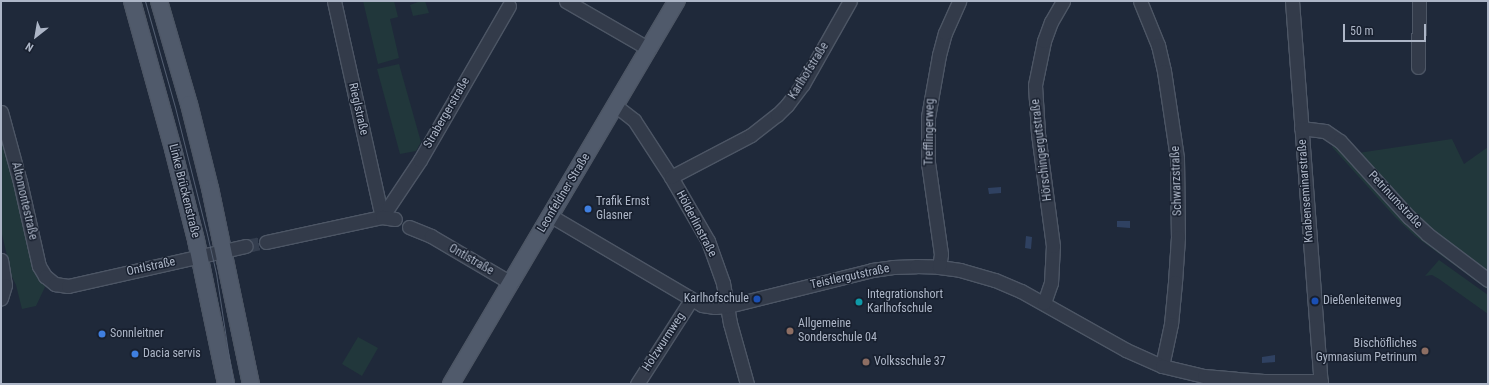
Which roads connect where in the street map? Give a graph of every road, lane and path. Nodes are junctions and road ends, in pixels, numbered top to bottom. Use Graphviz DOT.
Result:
graph roads {
  1 [pos="132,1"];
  2 [pos="160,1"];
  3 [pos="334,1"];
  4 [pos="566,1"];
  5 [pos="677,1"];
  6 [pos="850,1"];
  7 [pos="959,1"];
  8 [pos="1064,1"];
  9 [pos="1140,1"];
  10 [pos="1292,1"];
  11 [pos="1418,1"];
  12 [pos="509,6"];
  13 [pos="649,49"];
  14 [pos="1418,67"];
  15 [pos="616,106"];
  16 [pos="1,112"];
  17 [pos="1301,128"];
  18 [pos="671,177"];
  19 [pos="551,216"];
  20 [pos="382,217"];
  21 [pos="396,219"];
  22 [pos="410,228"];
  23 [pos="266,242"];
  24 [pos="246,246"];
  25 [pos="225,251"];
  26 [pos="200,257"];
  27 [pos="1,260"];
  28 [pos="939,268"];
  29 [pos="1488,280"];
  30 [pos="511,283"];
  31 [pos="55,284"];
  32 [pos="1,298"];
  33 [pos="691,300"];
  34 [pos="1044,303"];
  35 [pos="728,306"];
  36 [pos="1162,366"];
  37 [pos="1321,382"];
  38 [pos="226,384"];
  39 [pos="251,384"];
  40 [pos="451,384"];
  41 [pos="637,384"];
  42 [pos="747,384"];
  1 -- 26 [label="main road, Linke Brückenstraße"];
  2 -- 25 [label="main road"];
  3 -- 20 [label="street, Rieglstraße"];
  4 -- 13 [label="street"];
  5 -- 13 [label="main road, Leonfeldner Straße"];
  6 -- 18 [label="street, Karlhofstraße"];
  7 -- 28 [label="street, Trefflingerweg"];
  8 -- 34 [label="street, Hörschingergutstraße"];
  9 -- 36 [label="street, Schwarzstraße"];
  10 -- 17 [label="street, Knabenseminarstraße"];
  11 -- 14 [label="street"];
  12 -- 20 [label="street, Strabergerstraße"];
  13 -- 15 [label="main road, Leonfeldner Straße"];
  15 -- 18 [label="street, Hölderlinstraße"];
  15 -- 19 [label="main road, Leonfeldner Straße"];
  16 -- 31 [label="street, Altomontestraße"];
  17 -- 29 [label="street, Petrinumstraße"];
  17 -- 37 [label="street, Knabenseminarstraße"];
  18 -- 35 [label="street, Hölderlinstraße"];
  19 -- 30 [label="main road, Leonfeldner Straße"];
  19 -- 33 [label="street, Teistlergutstraße"];
  20 -- 21 [label="street"];
  20 -- 23 [label="street"];
  22 -- 30 [label="street, Ontlstraße"];
  24 -- 25 [label="street, Ontlstraße"];
  25 -- 26 [label="street, Ontlstraße"];
  25 -- 39 [label="main road"];
  26 -- 31 [label="street, Ontlstraße"];
  26 -- 38 [label="main road, Linke Brückenstraße"];
  27 -- 32 [label="street"];
  28 -- 34 [label="street, Teistlergutstraße"];
  28 -- 35 [label="street, Teistlergutstraße"];
  30 -- 40 [label="main road, Leonfeldner Straße"];
  33 -- 35 [label="street, Teistlergutstraße"];
  33 -- 41 [label="street, Holzwurmweg"];
  34 -- 36 [label="street, Teistlergutstraße"];
  35 -- 42 [label="street, Hölderlinstraße"];
  36 -- 37 [label="street, Teistlergutstraße"];
}
